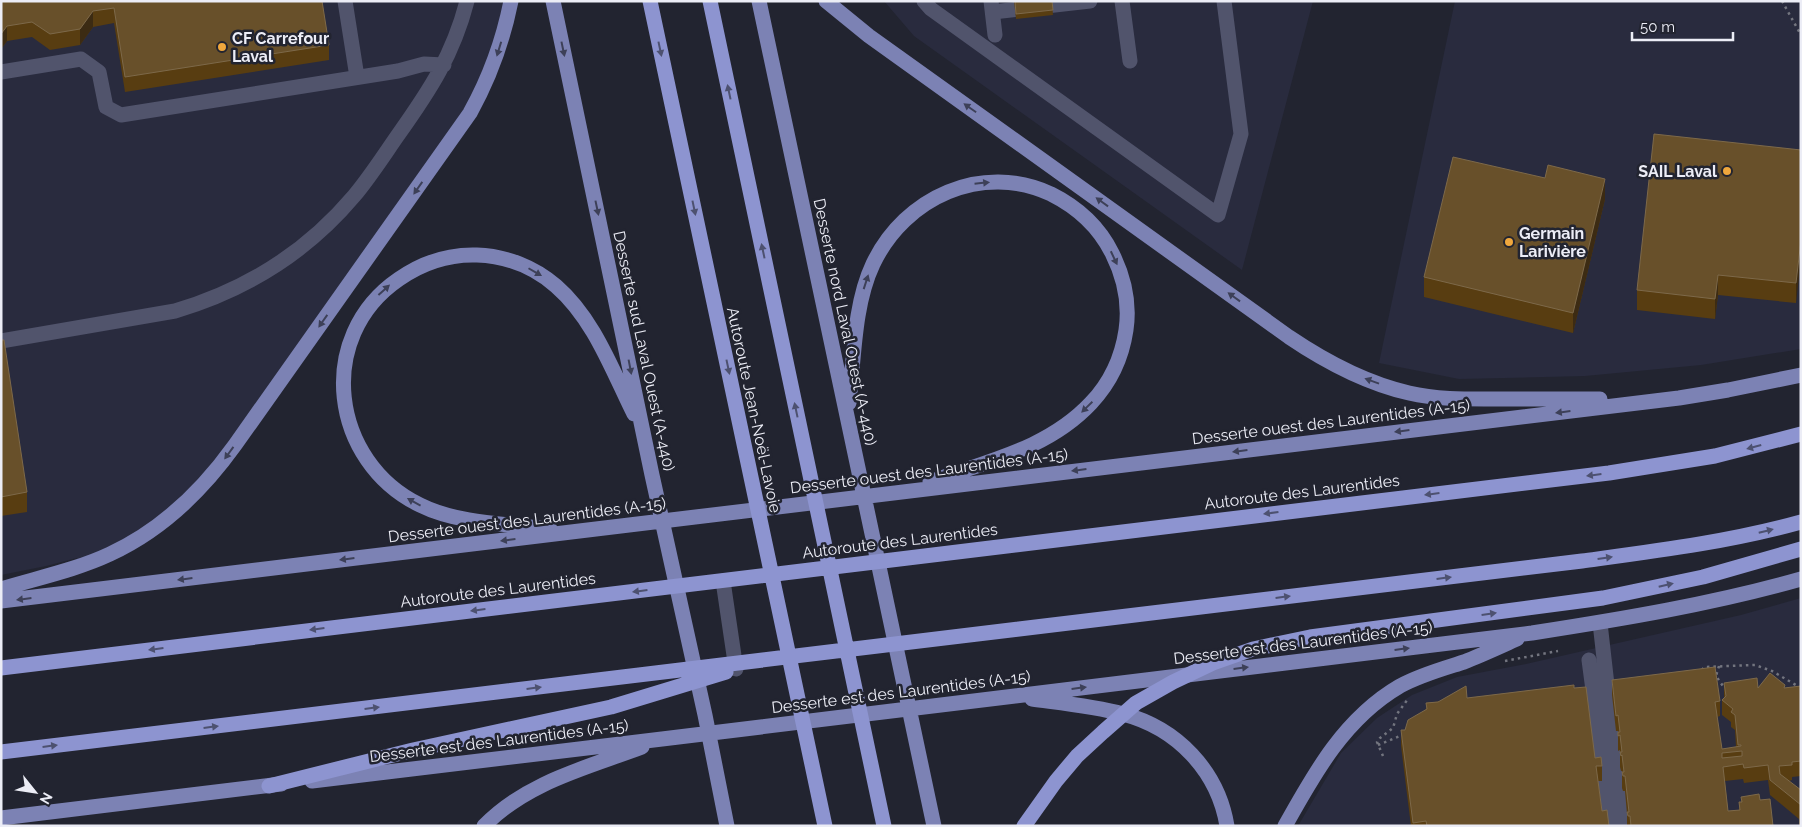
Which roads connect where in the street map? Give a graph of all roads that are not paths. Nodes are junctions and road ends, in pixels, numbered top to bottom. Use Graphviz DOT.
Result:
graph roads {
  1 [pos="345,1"];
  2 [pos="467,1"];
  3 [pos="510,1"];
  4 [pos="553,1"];
  5 [pos="650,1"];
  6 [pos="710,1"];
  7 [pos="759,1"];
  8 [pos="826,1"];
  9 [pos="924,1"];
  10 [pos="1090,1"];
  11 [pos="1122,1"];
  12 [pos="1224,1"];
  13 [pos="992,7"];
  14 [pos="995,35"];
  15 [pos="1130,61"];
  16 [pos="444,64"];
  17 [pos="1,72"];
  18 [pos="357,77"];
  19 [pos="1,341"];
  20 [pos="1801,375"];
  21 [pos="1664,399"];
  22 [pos="847,416"];
  23 [pos="643,432"];
  24 [pos="1801,434"];
  25 [pos="903,491"];
  26 [pos="1801,522"];
  27 [pos="574,532"];
  28 [pos="1801,549"];
  29 [pos="1801,579"];
  30 [pos="723,581"];
  31 [pos="1,589"];
  32 [pos="1,602"];
  33 [pos="1600,623"];
  34 [pos="1532,633"];
  35 [pos="1589,660"];
  36 [pos="736,666"];
  37 [pos="1,668"];
  38 [pos="1014,696"];
  39 [pos="662,739"];
  40 [pos="1,752"];
  41 [pos="719,784"];
  42 [pos="926,784"];
  43 [pos="270,786"];
  44 [pos="1,818"];
  45 [pos="484,826"];
  46 [pos="718,826"];
  47 [pos="727,826"];
  48 [pos="825,826"];
  49 [pos="884,826"];
  50 [pos="934,826"];
  51 [pos="945,826"];
  52 [pos="1024,826"];
  53 [pos="1227,826"];
  54 [pos="1285,826"];
  55 [pos="1611,826"];
  56 [pos="1623,826"];
  1 -- 18 [label="lane"];
  2 -- 16 [label="lane"];
  3 -- 31 [label="main road, one-way"];
  4 -- 23 [label="main road, Desserte sud Laval Ouest (A-440), one-way"];
  5 -- 48 [label="highway, Autoroute Jean-Noël-Lavoie, one-way"];
  49 -- 6 [label="highway, one-way"];
  7 -- 22 [label="main road, Desserte nord Laval Ouest (A-440)"];
  21 -- 8 [label="main road, one-way"];
  9 -- 12 [label="lane"];
  10 -- 13 [label="lane"];
  11 -- 15 [label="lane"];
  13 -- 14 [label="lane"];
  16 -- 18 [label="lane"];
  16 -- 19 [label="lane"];
  17 -- 18 [label="lane"];
  20 -- 21 [label="main road, Desserte ouest des Laurentides (A-15)"];
  21 -- 25 [label="main road, Desserte ouest des Laurentides (A-15), one-way"];
  22 -- 25 [label="main road, one-way"];
  22 -- 42 [label="main road, Desserte nord Laval Ouest (A-440)"];
  27 -- 23 [label="main road, one-way"];
  23 -- 41 [label="main road, Desserte sud Laval Ouest (A-440)"];
  24 -- 30 [label="highway, Autoroute des Laurentides, one-way"];
  25 -- 27 [label="main road, Desserte ouest des Laurentides (A-15)"];
  36 -- 26 [label="highway, one-way"];
  27 -- 32 [label="main road, Desserte ouest des Laurentides (A-15), one-way"];
  52 -- 28 [label="highway, one-way"];
  29 -- 33 [label="main road, Desserte est des Laurentides (A-15)"];
  30 -- 36 [label="lane"];
  30 -- 37 [label="highway, Autoroute des Laurentides, one-way"];
  33 -- 34 [label="main road, Desserte est des Laurentides (A-15)"];
  33 -- 56 [label="lane"];
  38 -- 34 [label="main road, Desserte est des Laurentides (A-15), one-way"];
  34 -- 54 [label="main road"];
  35 -- 55 [label="lane"];
  40 -- 36 [label="highway, one-way"];
  36 -- 43 [label="highway"];
  38 -- 39 [label="main road, Desserte est des Laurentides (A-15)"];
  38 -- 53 [label="main road"];
  39 -- 43 [label="main road, Desserte est des Laurentides (A-15)"];
  39 -- 45 [label="main road"];
  41 -- 46 [label="main road"];
  41 -- 47 [label="main road, Desserte sud Laval Ouest (A-440)"];
  42 -- 50 [label="main road, Desserte nord Laval Ouest (A-440)"];
  42 -- 51 [label="main road"];
  43 -- 44 [label="main road, Desserte est des Laurentides (A-15)"];
}
